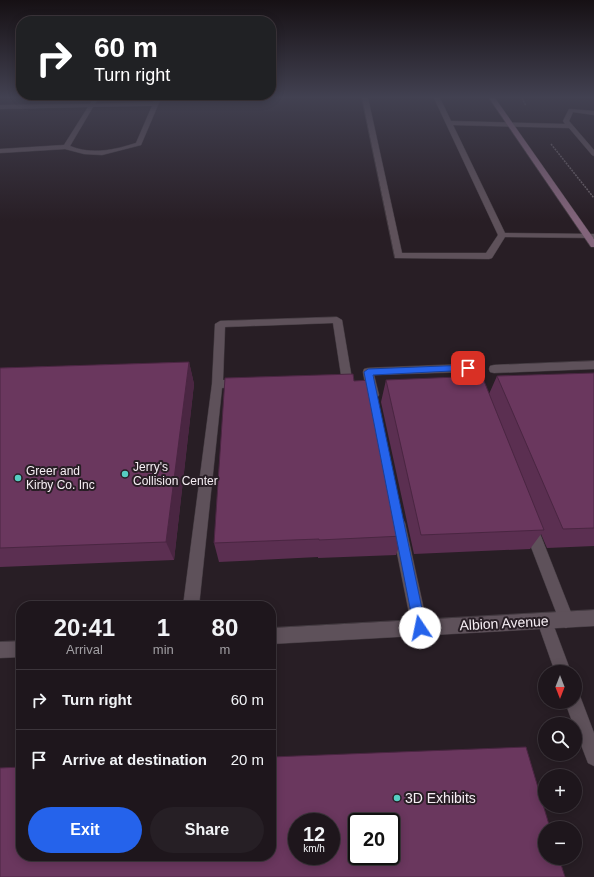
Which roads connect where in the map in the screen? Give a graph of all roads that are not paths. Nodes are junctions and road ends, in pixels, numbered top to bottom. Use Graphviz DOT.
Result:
graph roads {
  1 [pos="71,139"];
  2 [pos="141,139"];
  3 [pos="374,139"];
  4 [pos="457,139"];
  5 [pos="521,139"];
  6 [pos="581,139"];
  7 [pos="66,147"];
  8 [pos="0,151"];
  9 [pos="594,154"];
  10 [pos="502,235"];
  11 [pos="591,236"];
  12 [pos="594,245"];
  13 [pos="594,365"];
  14 [pos="494,369"];
  15 [pos="324,380"];
  16 [pos="255,382"];
  17 [pos="217,384"];
  18 [pos="374,404"];
  19 [pos="483,405"];
  20 [pos="396,513"];
  21 [pos="526,516"];
  22 [pos="192,601"];
  23 [pos="594,618"];
  24 [pos="566,620"];
  25 [pos="545,621"];
  26 [pos="420,628"];
  27 [pos="276,636"];
  28 [pos="16,649"];
  29 [pos="0,650"];
  30 [pos="561,665"];
  31 [pos="577,709"];
  32 [pos="594,757"];
  1 -- 7 [label="street"];
  2 -- 7 [label="street"];
  3 -- 10 [label="street"];
  4 -- 10 [label="street"];
  5 -- 11 [label="street"];
  6 -- 9 [label="street"];
  7 -- 8 [label="street"];
  10 -- 11 [label="street"];
  11 -- 12 [label="street"];
  13 -- 14 [label="street"];
  15 -- 17 [label="street"];
  16 -- 17 [label="street"];
  17 -- 22 [label="street"];
  18 -- 19 [label="street"];
  20 -- 26 [label="street"];
  21 -- 24 [label="street"];
  23 -- 24 [label="street, Albion Avenue"];
  24 -- 25 [label="street, Albion Avenue"];
  25 -- 26 [label="street, Albion Avenue"];
  25 -- 30 [label="street"];
  26 -- 27 [label="street, Albion Avenue"];
  28 -- 29 [label="street"];
  31 -- 32 [label="street"];
}
